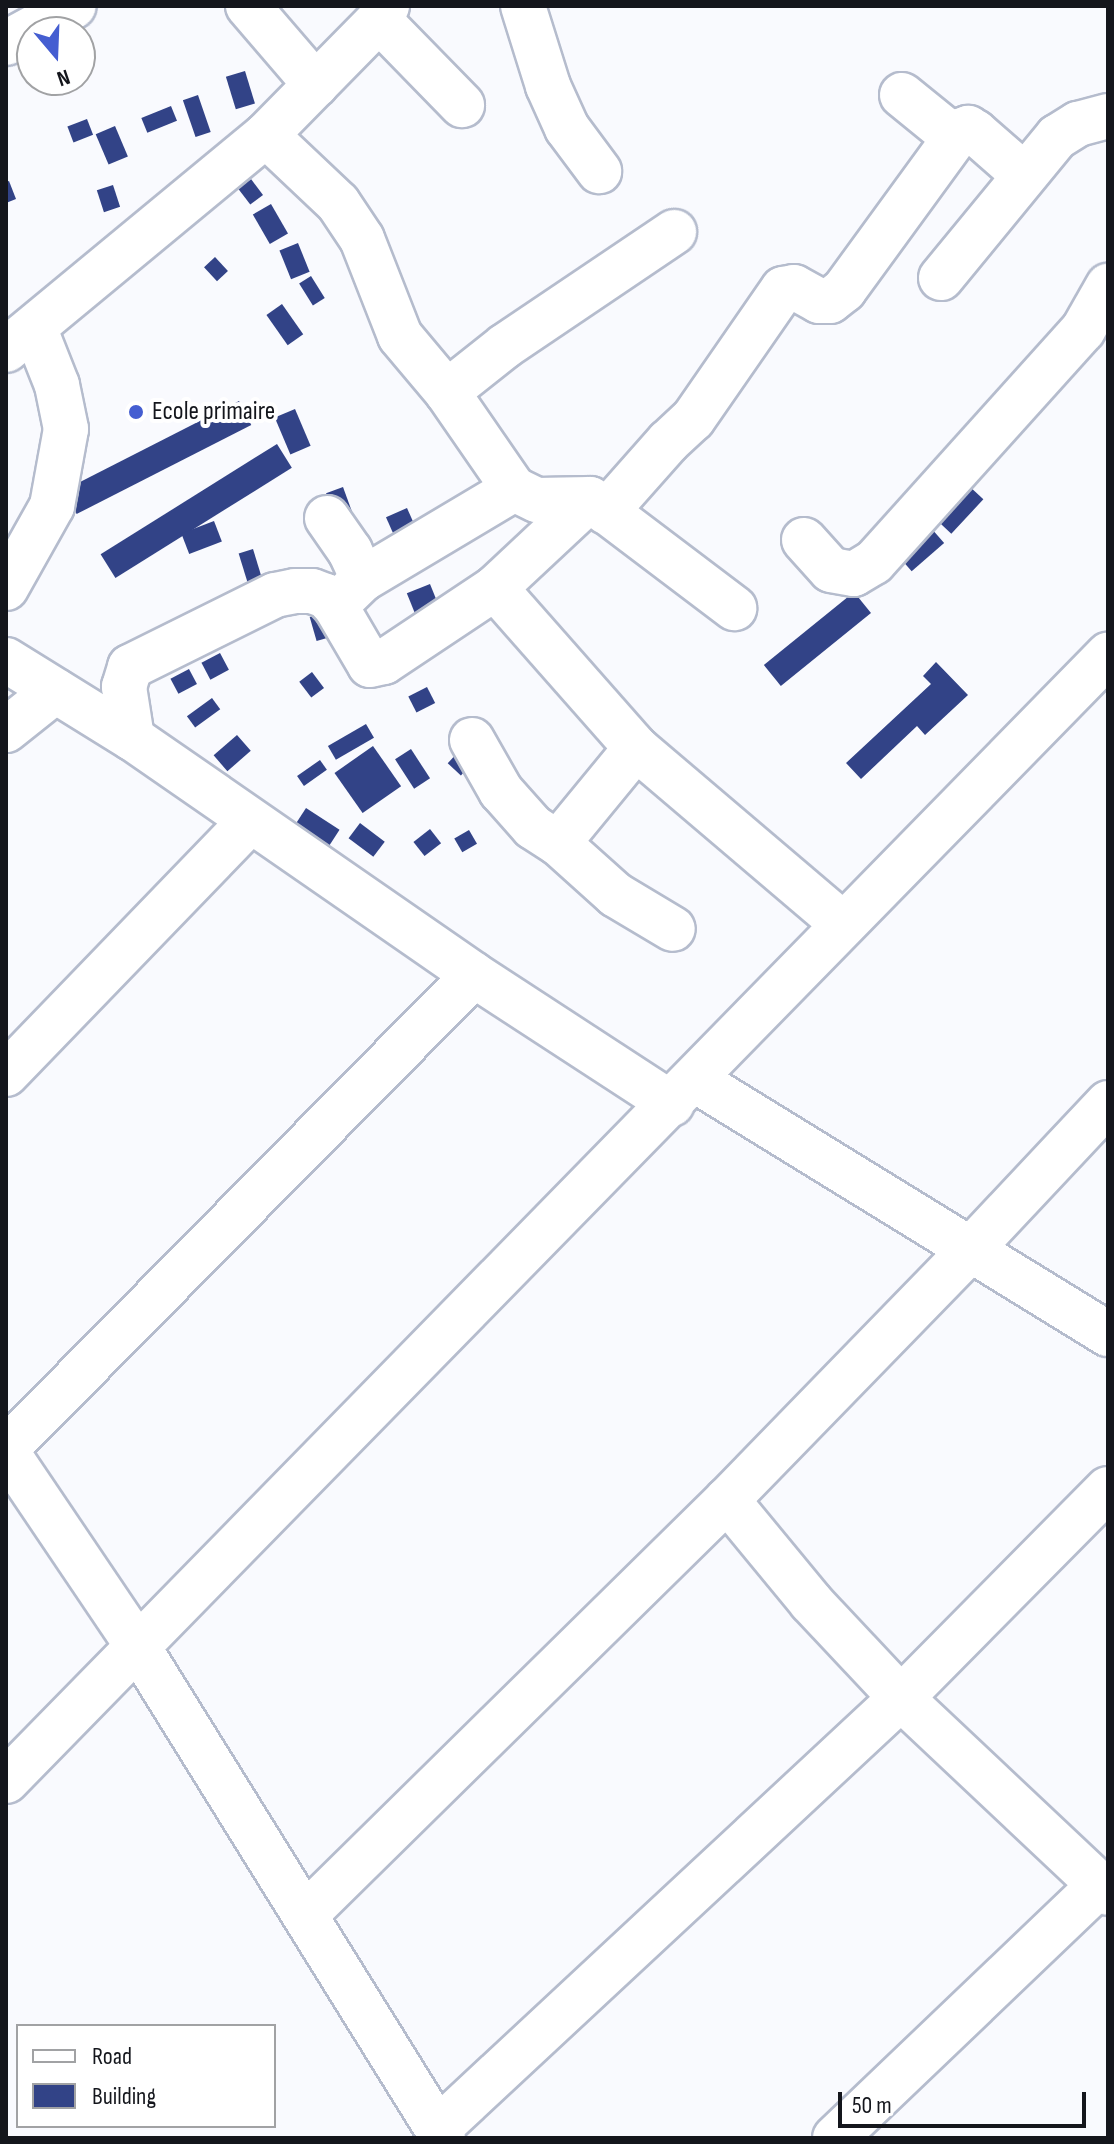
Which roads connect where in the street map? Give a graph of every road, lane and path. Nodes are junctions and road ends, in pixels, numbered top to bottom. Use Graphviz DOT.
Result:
graph roads {
  1 [pos="74,6"];
  2 [pos="248,6"];
  3 [pos="523,6"];
  4 [pos="383,13"];
  5 [pos="6,43"];
  6 [pos="316,85"];
  7 [pos="902,95"];
  8 [pos="462,105"];
  9 [pos="1108,116"];
  10 [pos="266,135"];
  11 [pos="955,138"];
  12 [pos="599,171"];
  13 [pos="1023,174"];
  14 [pos="674,232"];
  15 [pos="941,278"];
  16 [pos="1108,286"];
  17 [pos="16,334"];
  18 [pos="447,392"];
  19 [pos="514,489"];
  20 [pos="598,506"];
  21 [pos="327,518"];
  22 [pos="804,540"];
  23 [pos="6,588"];
  24 [pos="495,588"];
  25 [pos="350,593"];
  26 [pos="734,608"];
  27 [pos="1108,655"];
  28 [pos="6,660"];
  29 [pos="55,691"];
  30 [pos="6,730"];
  31 [pos="132,738"];
  32 [pos="472,740"];
  33 [pos="636,748"];
  34 [pos="250,821"];
  35 [pos="558,843"];
  36 [pos="843,924"];
  37 [pos="673,929"];
  38 [pos="474,975"];
  39 [pos="6,1074"];
  40 [pos="684,1092"];
  41 [pos="1108,1103"];
  42 [pos="972,1248"];
  43 [pos="1108,1334"];
  44 [pos="6,1450"];
  45 [pos="727,1500"];
  46 [pos="1102,1506"];
  47 [pos="138,1647"];
  48 [pos="901,1698"];
  49 [pos="6,1781"];
  50 [pos="1104,1889"];
  51 [pos="305,1915"];
  52 [pos="440,2133"];
  53 [pos="835,2138"];
  1 -- 5 [label="street"];
  2 -- 6 [label="street"];
  3 -- 12 [label="street"];
  4 -- 6 [label="street"];
  4 -- 8 [label="street"];
  6 -- 10 [label="street"];
  7 -- 11 [label="street"];
  9 -- 13 [label="street"];
  10 -- 17 [label="street"];
  10 -- 18 [label="street"];
  11 -- 13 [label="street"];
  11 -- 20 [label="street"];
  13 -- 15 [label="street"];
  14 -- 18 [label="street"];
  16 -- 22 [label="street"];
  17 -- 23 [label="street"];
  18 -- 19 [label="street"];
  19 -- 20 [label="street"];
  19 -- 25 [label="street"];
  20 -- 24 [label="street"];
  20 -- 26 [label="street"];
  21 -- 25 [label="street"];
  24 -- 25 [label="street"];
  24 -- 33 [label="street"];
  25 -- 31 [label="street"];
  27 -- 36 [label="street"];
  28 -- 29 [label="street"];
  29 -- 30 [label="street"];
  29 -- 31 [label="street"];
  31 -- 34 [label="street"];
  32 -- 35 [label="street"];
  33 -- 35 [label="street"];
  33 -- 36 [label="street"];
  34 -- 38 [label="street"];
  34 -- 39 [label="street"];
  35 -- 37 [label="street"];
  36 -- 40 [label="street"];
  38 -- 40 [label="street"];
  38 -- 44 [label="street"];
  40 -- 42 [label="street"];
  40 -- 47 [label="street"];
  41 -- 42 [label="street"];
  42 -- 43 [label="street"];
  42 -- 45 [label="street"];
  44 -- 47 [label="street"];
  45 -- 48 [label="street"];
  45 -- 51 [label="street"];
  46 -- 48 [label="street"];
  47 -- 49 [label="street"];
  47 -- 51 [label="street"];
  48 -- 50 [label="street"];
  48 -- 52 [label="street"];
  50 -- 53 [label="street"];
  51 -- 52 [label="street"];
}
